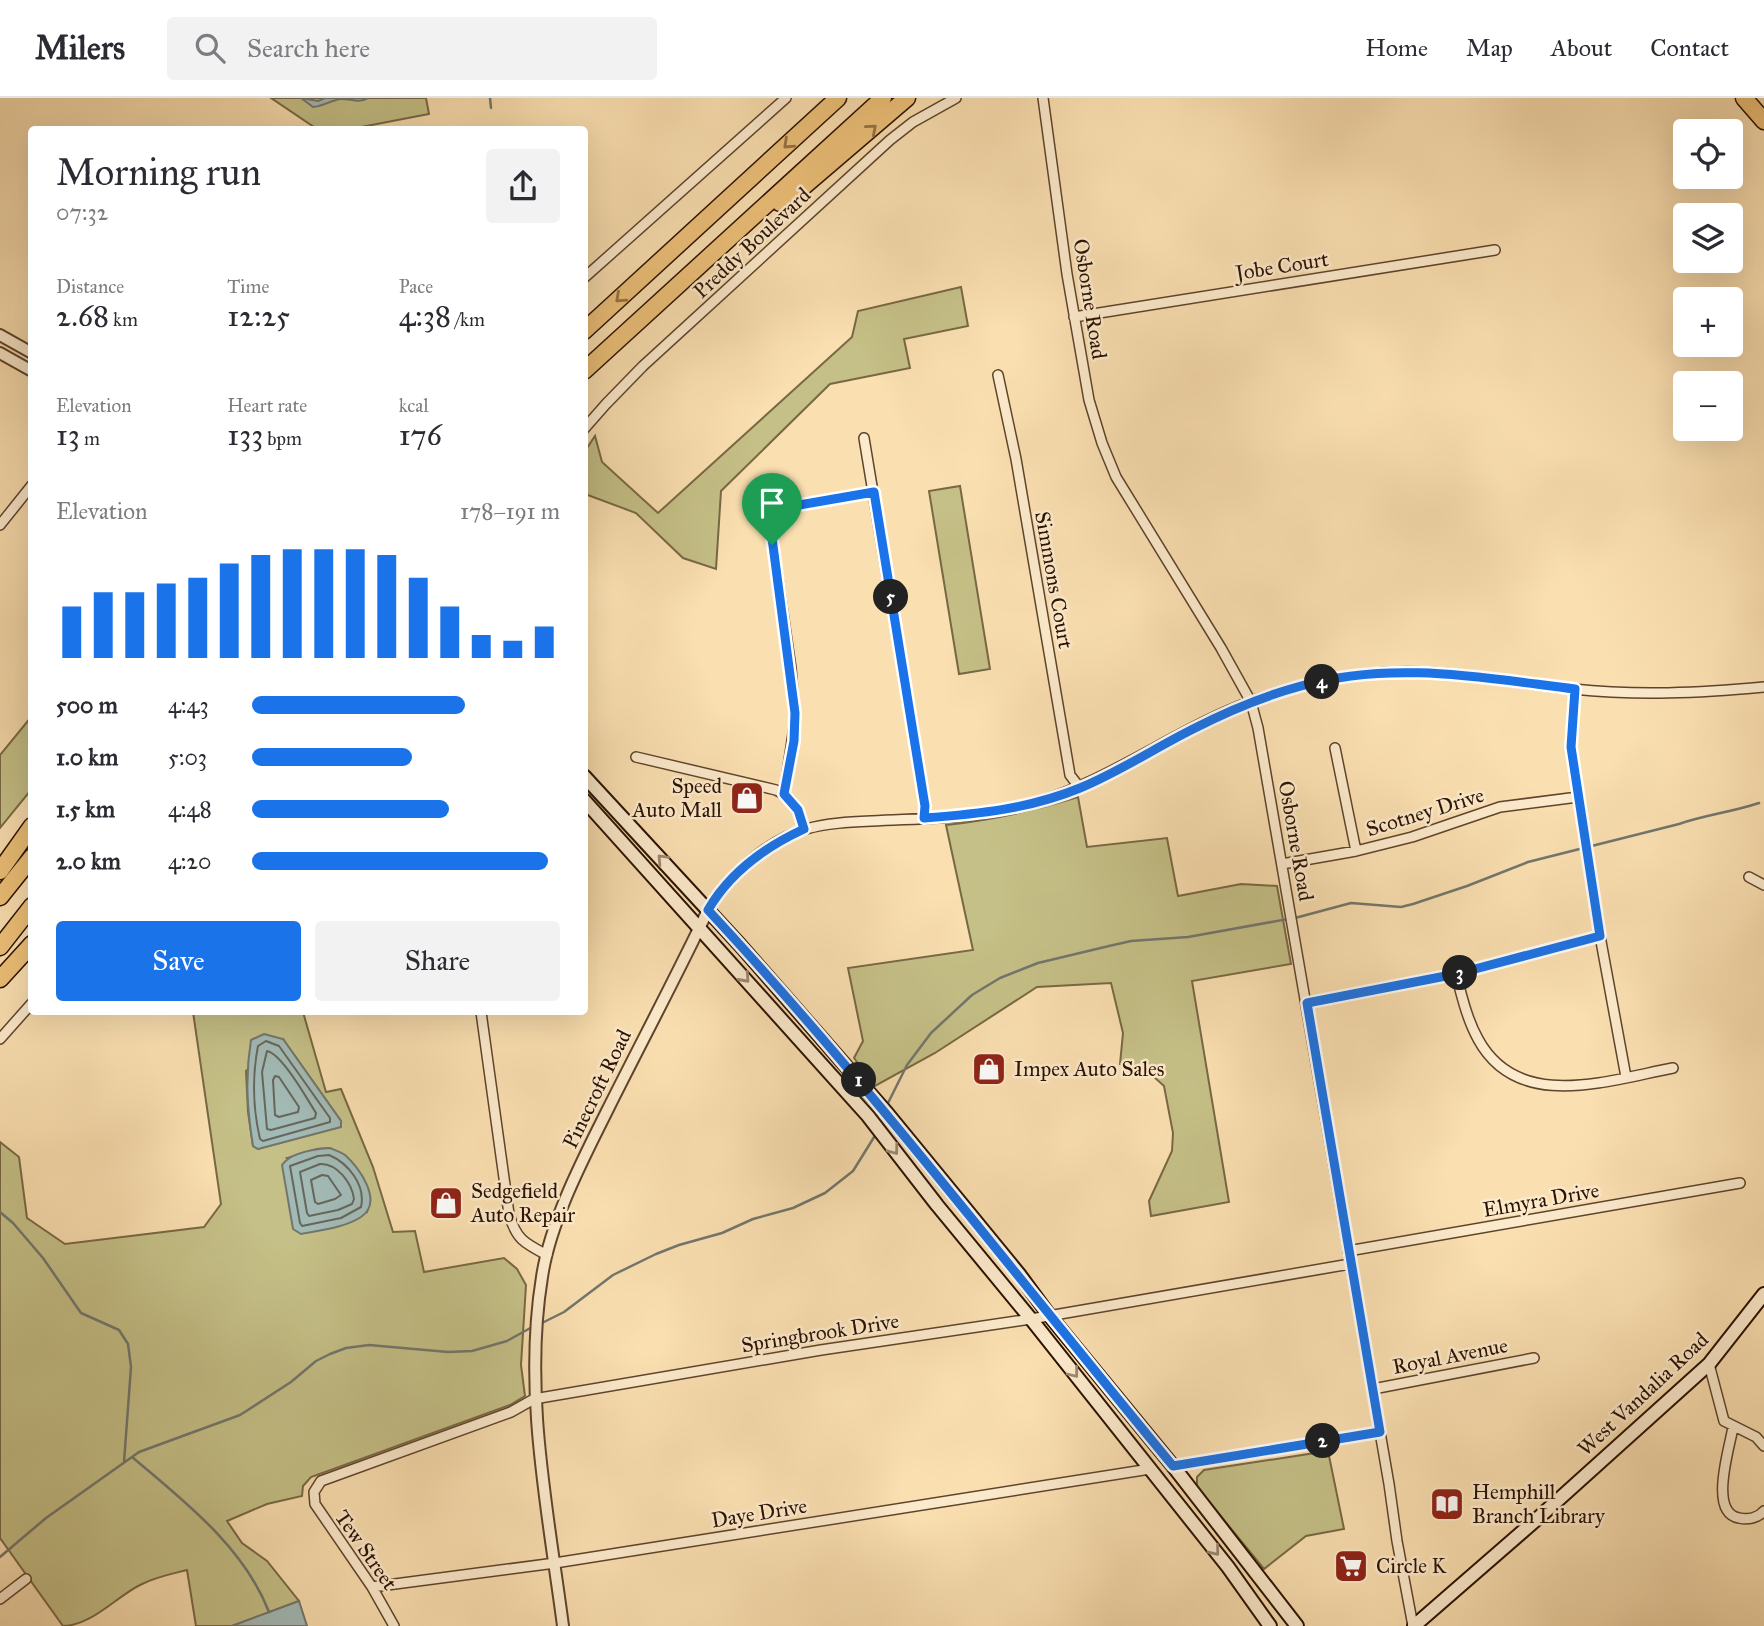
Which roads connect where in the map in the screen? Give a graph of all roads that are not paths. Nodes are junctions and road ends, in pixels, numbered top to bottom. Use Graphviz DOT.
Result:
graph roads {
  1 [pos="786,98"];
  2 [pos="838,98"];
  3 [pos="883,98"];
  4 [pos="907,98"];
  5 [pos="956,98"];
  6 [pos="1043,98"];
  7 [pos="1744,98"];
  8 [pos="1764,121"];
  9 [pos="740,229"];
  10 [pos="1495,250"];
  11 [pos="588,274"];
  12 [pos="1074,317"];
  13 [pos="588,327"];
  14 [pos="0,335"];
  15 [pos="28,351"];
  16 [pos="0,354"];
  17 [pos="588,367"];
  18 [pos="28,369"];
  19 [pos="998,375"];
  20 [pos="588,425"];
  21 [pos="864,438"];
  22 [pos="28,490"];
  23 [pos="874,492"];
  24 [pos="0,525"];
  25 [pos="1764,687"];
  26 [pos="1575,689"];
  27 [pos="1251,702"];
  28 [pos="1335,748"];
  29 [pos="636,757"];
  30 [pos="588,779"];
  31 [pos="1080,788"];
  32 [pos="784,794"];
  33 [pos="1578,797"];
  34 [pos="588,804"];
  35 [pos="924,818"];
  36 [pos="804,829"];
  37 [pos="28,832"];
  38 [pos="1356,851"];
  39 [pos="28,862"];
  40 [pos="1282,864"];
  41 [pos="0,871"];
  42 [pos="1749,877"];
  43 [pos="1764,885"];
  44 [pos="0,897"];
  45 [pos="708,910"];
  46 [pos="28,911"];
  47 [pos="700,927"];
  48 [pos="1600,936"];
  49 [pos="0,947"];
  50 [pos="28,948"];
  51 [pos="1456,974"];
  52 [pos="0,979"];
  53 [pos="1307,1003"];
  54 [pos="28,1008"];
  55 [pos="481,1015"];
  56 [pos="0,1039"];
  57 [pos="1673,1068"];
  58 [pos="1626,1077"];
  59 [pos="1740,1183"];
  60 [pos="1348,1251"];
  61 [pos="547,1255"];
  62 [pos="1350,1264"];
  63 [pos="1764,1294"];
  64 [pos="1049,1315"];
  65 [pos="1031,1320"];
  66 [pos="1534,1358"];
  67 [pos="1709,1364"];
  68 [pos="1373,1389"];
  69 [pos="534,1399"];
  70 [pos="1733,1427"];
  71 [pos="1380,1432"];
  72 [pos="1764,1446"];
  73 [pos="1173,1466"];
  74 [pos="1150,1469"];
  75 [pos="314,1492"];
  76 [pos="1764,1511"];
  77 [pos="555,1563"];
  78 [pos="26,1579"];
  79 [pos="372,1587"];
  80 [pos="0,1599"];
  81 [pos="394,1626"];
  82 [pos="563,1626"];
  83 [pos="1270,1626"];
  84 [pos="1297,1626"];
  85 [pos="1414,1626"];
  1 -- 11 [label="street"];
  2 -- 13 [label="highway, one-way"];
  3 -- 9 [label="highway"];
  9 -- 4 [label="highway, one-way"];
  5 -- 20 [label="street, Preddy Boulevard"];
  6 -- 12 [label="street, Osborne Road"];
  7 -- 8 [label="highway"];
  9 -- 17 [label="highway"];
  10 -- 12 [label="street, Jobe Court"];
  12 -- 27 [label="street, Osborne Road"];
  14 -- 15 [label="street"];
  16 -- 18 [label="street"];
  19 -- 31 [label="street, Simmons Court"];
  21 -- 23 [label="street"];
  22 -- 24 [label="street"];
  23 -- 32 [label="street"];
  23 -- 35 [label="street"];
  25 -- 26 [label="street"];
  26 -- 27 [label="street"];
  26 -- 33 [label="street"];
  27 -- 31 [label="street"];
  27 -- 40 [label="street, Osborne Road"];
  28 -- 38 [label="street"];
  29 -- 32 [label="street"];
  45 -- 30 [label="main road, one-way"];
  31 -- 35 [label="street"];
  32 -- 36 [label="street"];
  33 -- 38 [label="street, Scotney Drive"];
  33 -- 48 [label="street"];
  34 -- 47 [label="main road"];
  35 -- 36 [label="street"];
  36 -- 45 [label="street"];
  37 -- 41 [label="highway"];
  38 -- 40 [label="street, Scotney Drive"];
  39 -- 44 [label="highway"];
  40 -- 53 [label="street, Osborne Road"];
  42 -- 43 [label="street"];
  45 -- 47 [label="street, Pinecroft Road"];
  45 -- 64 [label="main road"];
  46 -- 49 [label="highway"];
  47 -- 61 [label="street, Pinecroft Road"];
  47 -- 65 [label="main road, one-way"];
  48 -- 51 [label="street"];
  48 -- 58 [label="street"];
  50 -- 52 [label="highway"];
  51 -- 53 [label="street"];
  51 -- 58 [label="street"];
  53 -- 60 [label="street, Osborne Road"];
  54 -- 56 [label="street"];
  55 -- 61 [label="street"];
  57 -- 58 [label="street"];
  59 -- 60 [label="street, Elmyra Drive"];
  60 -- 62 [label="street, Osborne Road"];
  61 -- 69 [label="street, Pinecroft Road"];
  62 -- 64 [label="street, Springbrook Drive"];
  62 -- 68 [label="street, Osborne Road"];
  63 -- 67 [label="main road, West Vandalia Road"];
  64 -- 65 [label="street, Springbrook Drive"];
  64 -- 73 [label="main road"];
  65 -- 69 [label="street, Springbrook Drive"];
  65 -- 74 [label="main road, one-way"];
  66 -- 68 [label="street, Royal Avenue"];
  67 -- 70 [label="street"];
  67 -- 85 [label="main road, West Vandalia Road"];
  68 -- 71 [label="street, Osborne Road"];
  69 -- 75 [label="street, Springbrook Drive"];
  69 -- 77 [label="street, Pinecroft Road"];
  70 -- 72 [label="street"];
  70 -- 76 [label="street"];
  71 -- 73 [label="street"];
  71 -- 85 [label="street, Osborne Road"];
  73 -- 84 [label="main road"];
  74 -- 77 [label="street, Daye Drive"];
  74 -- 83 [label="main road, one-way"];
  75 -- 79 [label="street, Tew Street"];
  77 -- 79 [label="street, Daye Drive"];
  77 -- 82 [label="street, Pinecroft Road"];
  78 -- 80 [label="street"];
  79 -- 81 [label="street, Tew Street"];
}
